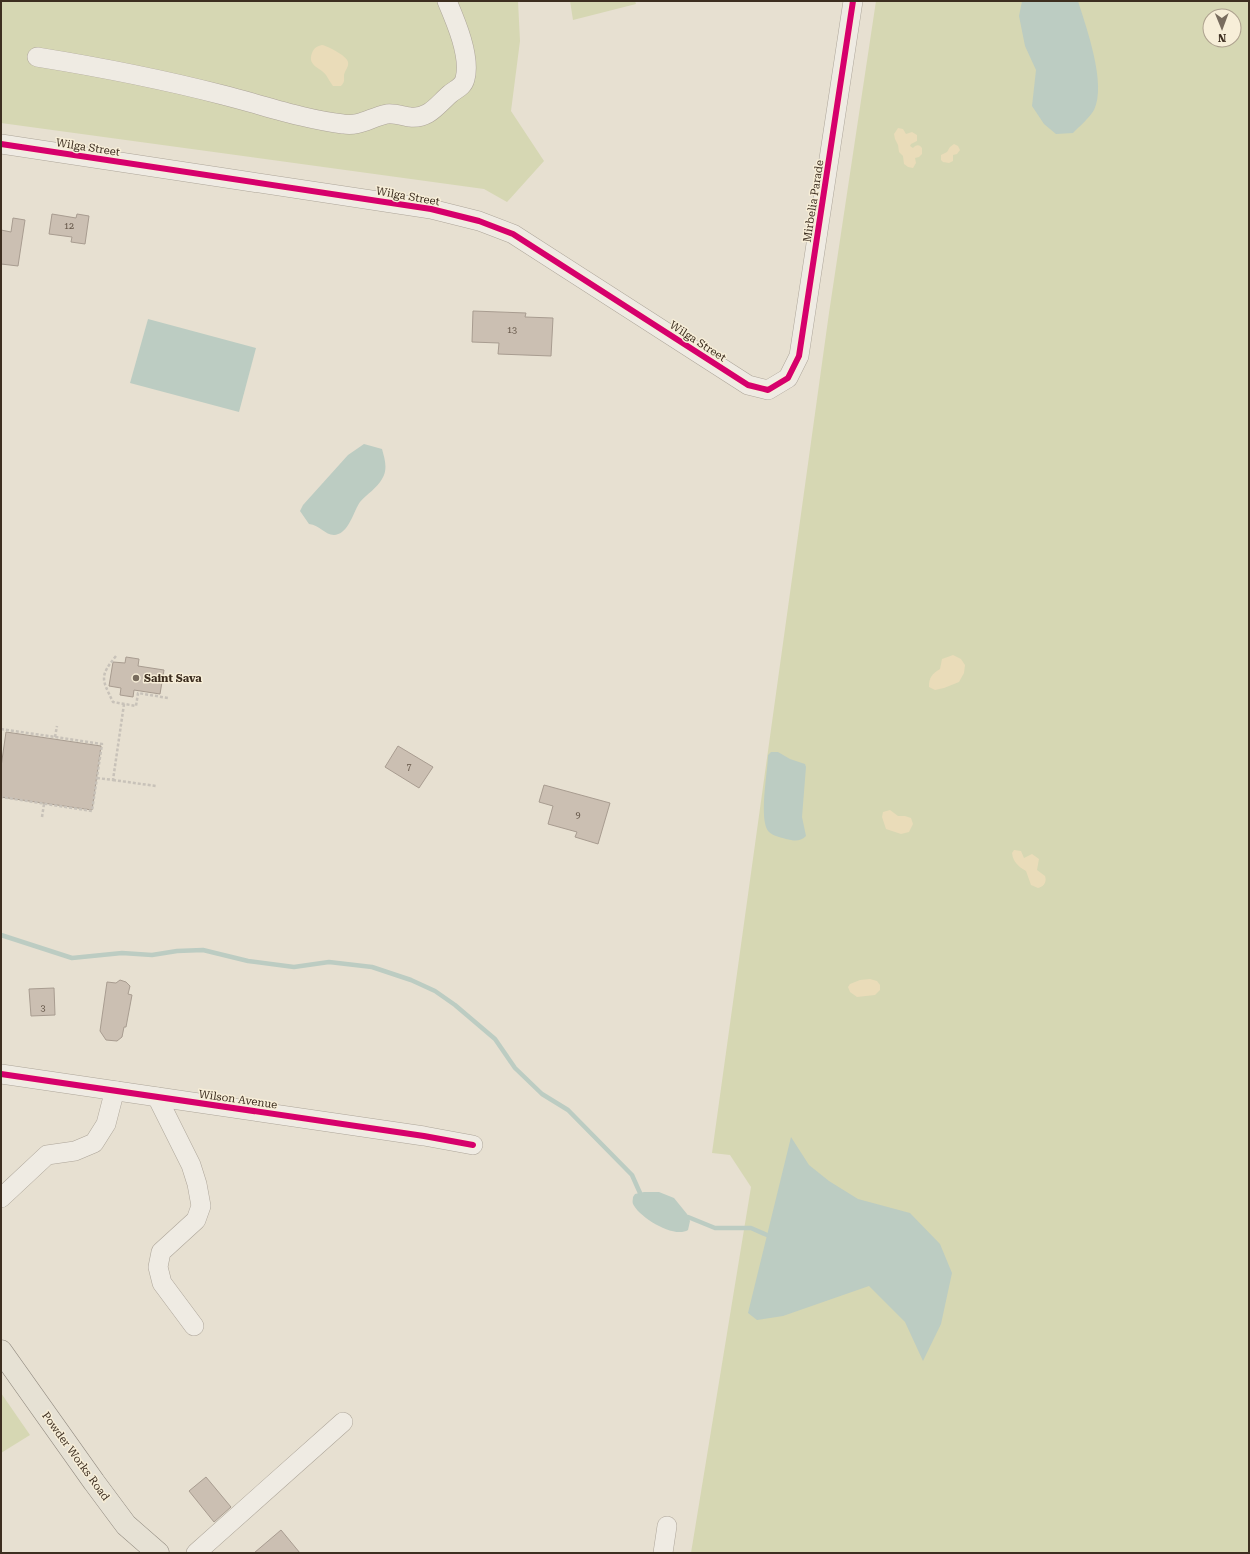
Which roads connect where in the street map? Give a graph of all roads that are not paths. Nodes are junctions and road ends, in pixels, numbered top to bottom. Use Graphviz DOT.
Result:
graph roads {
  1 [pos="447,1"];
  2 [pos="853,1"];
  3 [pos="36,57"];
  4 [pos="1,144"];
  5 [pos="768,390"];
  6 [pos="1,1074"];
  7 [pos="117,1091"];
  8 [pos="157,1097"];
  9 [pos="473,1145"];
  10 [pos="1,1198"];
  11 [pos="194,1326"];
  12 [pos="1,1351"];
  13 [pos="343,1422"];
  14 [pos="667,1526"];
  15 [pos="158,1553"];
  16 [pos="196,1553"];
  17 [pos="663,1553"];
  1 -- 3 [label="street"];
  2 -- 5 [label="street, Mirbelia Parade"];
  4 -- 5 [label="street, Wilga Street"];
  6 -- 7 [label="street, Wilson Avenue"];
  7 -- 8 [label="street, Wilson Avenue"];
  7 -- 10 [label="street"];
  8 -- 9 [label="street, Wilson Avenue"];
  8 -- 11 [label="street"];
  12 -- 15 [label="main road, Powder Works Road"];
  13 -- 16 [label="street"];
  14 -- 17 [label="street"];
}
